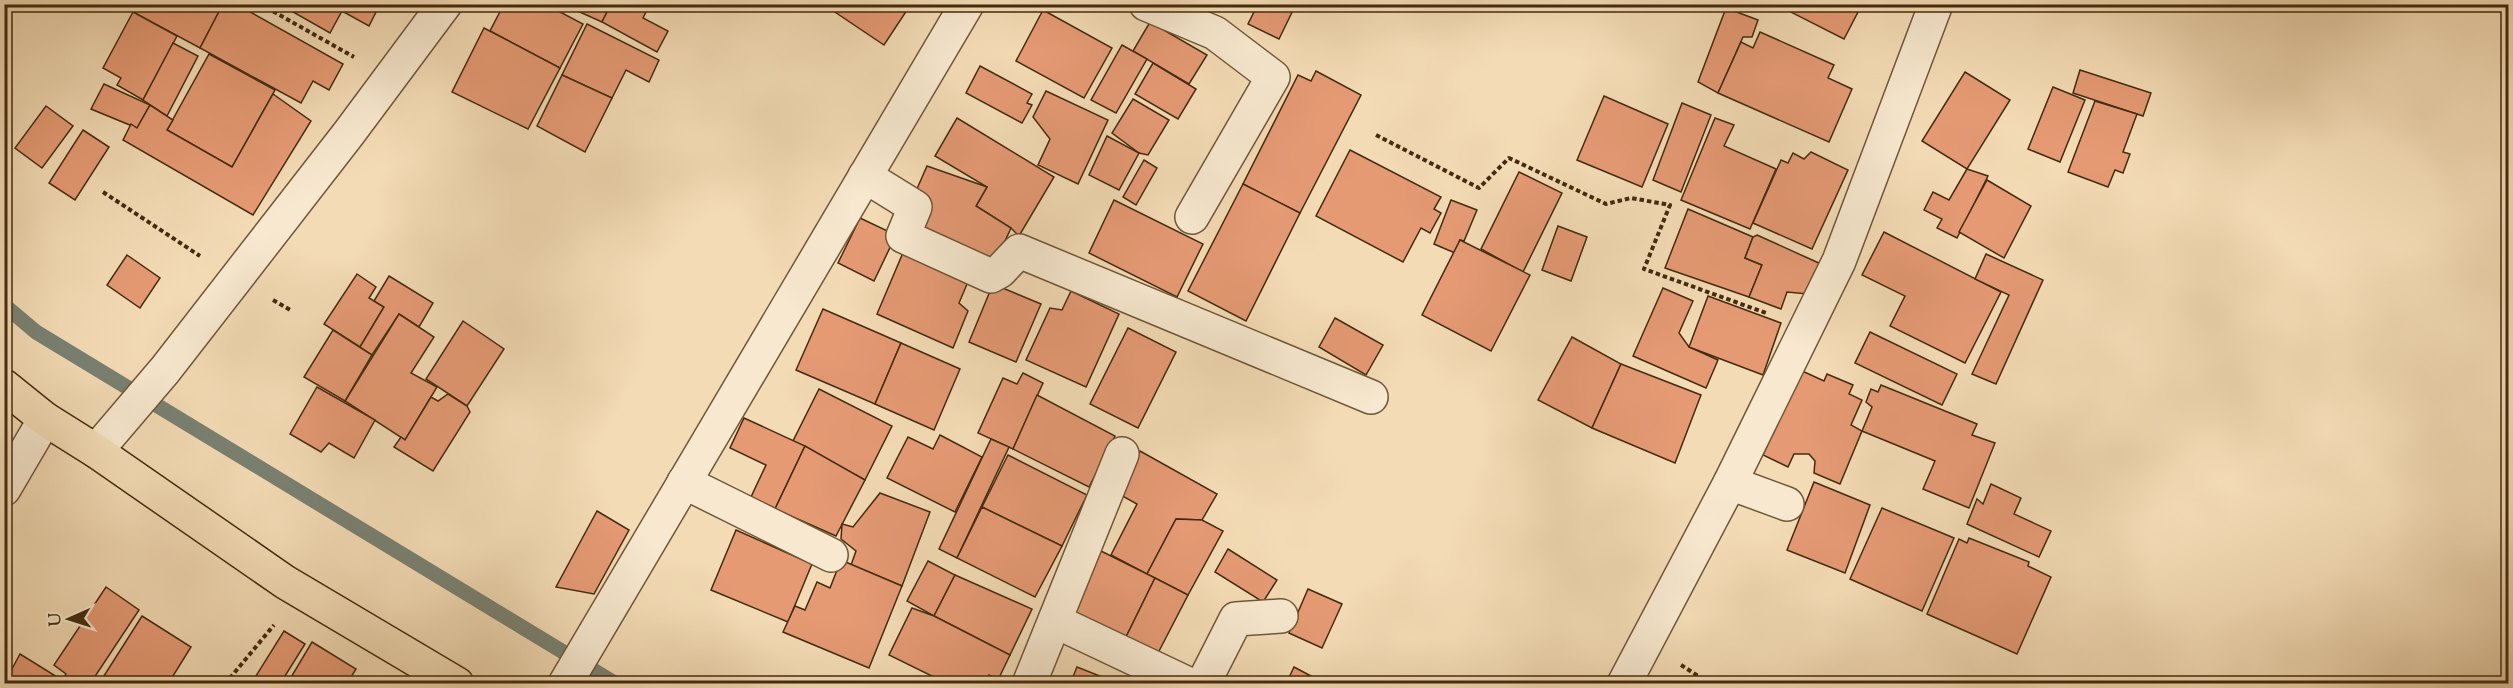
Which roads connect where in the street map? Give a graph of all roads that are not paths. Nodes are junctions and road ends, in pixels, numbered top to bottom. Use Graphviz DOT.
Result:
graph roads {
  1 [pos="445,4"];
  2 [pos="967,4"];
  3 [pos="1146,4"];
  4 [pos="1936,4"];
  5 [pos="865,176"];
  6 [pos="1192,217"];
  7 [pos="4,386"];
  8 [pos="1371,397"];
  9 [pos="45,419"];
  10 [pos="96,451"];
  11 [pos="1122,454"];
  12 [pos="684,482"];
  13 [pos="1730,483"];
  14 [pos="4,489"];
  15 [pos="1787,504"];
  16 [pos="831,555"];
  17 [pos="1281,616"];
  18 [pos="1055,621"];
  19 [pos="457,684"];
  20 [pos="565,684"];
  21 [pos="1029,684"];
  22 [pos="1188,684"];
  23 [pos="1203,684"];
  24 [pos="1624,684"];
  1 -- 10 [label="street"];
  2 -- 5 [label="street"];
  3 -- 6 [label="street"];
  4 -- 13 [label="street"];
  5 -- 8 [label="street"];
  5 -- 12 [label="street"];
  7 -- 9 [label="main road"];
  9 -- 10 [label="main road"];
  9 -- 14 [label="street"];
  10 -- 19 [label="main road"];
  11 -- 18 [label="street"];
  12 -- 16 [label="street"];
  12 -- 20 [label="street"];
  13 -- 15 [label="street"];
  13 -- 24 [label="street"];
  17 -- 23 [label="street"];
  18 -- 21 [label="street"];
  18 -- 22 [label="street"];
}
